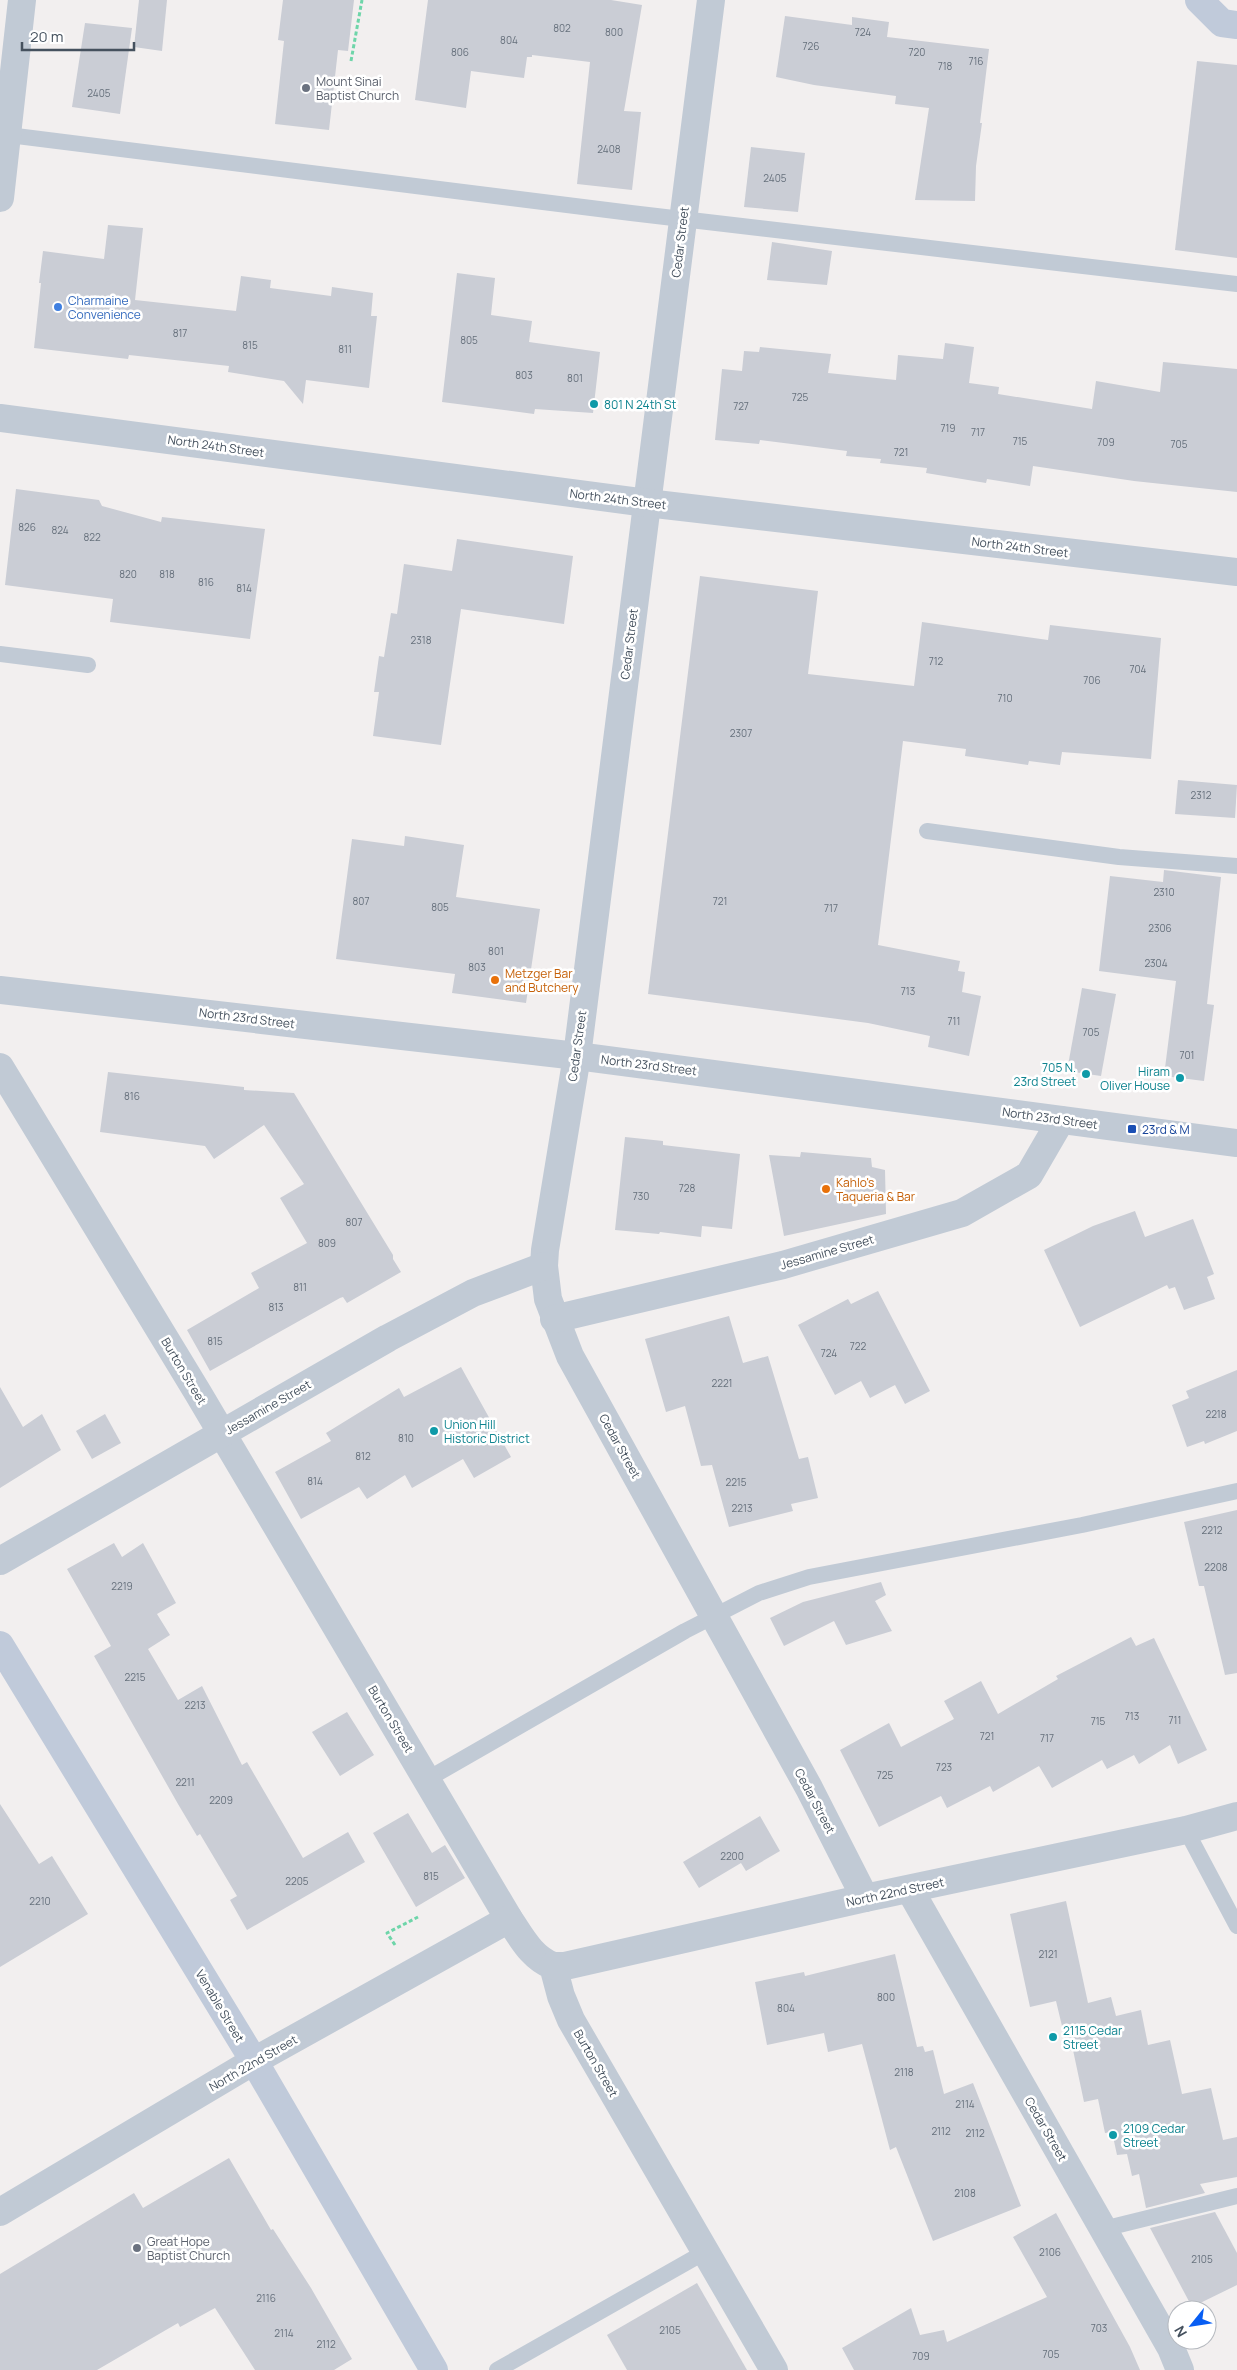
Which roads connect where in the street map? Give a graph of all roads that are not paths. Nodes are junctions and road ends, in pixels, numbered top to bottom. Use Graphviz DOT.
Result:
graph roads {
  1 [pos="22,0"];
  2 [pos="712,0"];
  3 [pos="1199,0"];
  4 [pos="1237,25"];
  5 [pos="4,134"];
  6 [pos="0,198"];
  7 [pos="683,219"];
  8 [pos="1237,284"];
  9 [pos="0,418"];
  10 [pos="647,503"];
  11 [pos="1237,572"];
  12 [pos="0,654"];
  13 [pos="88,665"];
  14 [pos="927,831"];
  15 [pos="1237,866"];
  16 [pos="0,990"];
  17 [pos="577,1056"];
  18 [pos="0,1067"];
  19 [pos="1061,1120"];
  20 [pos="1237,1143"];
  21 [pos="544,1266"];
  22 [pos="554,1319"];
  23 [pos="222,1434"];
  24 [pos="1237,1491"];
  25 [pos="0,1561"];
  26 [pos="713,1616"];
  27 [pos="0,1645"];
  28 [pos="426,1780"];
  29 [pos="1237,1816"];
  30 [pos="1186,1830"];
  31 [pos="910,1890"];
  32 [pos="864,1898"];
  33 [pos="509,1918"];
  34 [pos="1237,1926"];
  35 [pos="553,1966"];
  36 [pos="254,2061"];
  37 [pos="1237,2196"];
  38 [pos="0,2212"];
  39 [pos="1103,2229"];
  40 [pos="706,2252"];
  41 [pos="434,2370"];
  42 [pos="497,2370"];
  43 [pos="774,2370"];
  44 [pos="1180,2370"];
  1 -- 5 [label="street"];
  2 -- 7 [label="street, Cedar Street"];
  3 -- 4 [label="street"];
  5 -- 6 [label="street"];
  5 -- 7 [label="lane"];
  7 -- 8 [label="lane"];
  7 -- 10 [label="street, Cedar Street"];
  9 -- 10 [label="street, North 24th Street"];
  10 -- 11 [label="street, North 24th Street"];
  10 -- 17 [label="street, Cedar Street"];
  12 -- 13 [label="lane"];
  14 -- 15 [label="lane"];
  16 -- 17 [label="street, North 23rd Street"];
  17 -- 19 [label="street, North 23rd Street"];
  17 -- 21 [label="street, Cedar Street"];
  18 -- 23 [label="street, Burton Street"];
  19 -- 20 [label="street, North 23rd Street"];
  19 -- 22 [label="street, Jessamine Street"];
  21 -- 22 [label="street, Cedar Street"];
  21 -- 23 [label="street, Jessamine Street"];
  22 -- 26 [label="street, Cedar Street"];
  23 -- 25 [label="street, Jessamine Street"];
  23 -- 28 [label="street, Burton Street"];
  24 -- 26 [label="lane"];
  26 -- 28 [label="lane"];
  26 -- 32 [label="street, Cedar Street"];
  27 -- 36 [label="street, Venable Street"];
  28 -- 33 [label="street, Burton Street"];
  29 -- 30 [label="street, North 22nd Street"];
  30 -- 31 [label="street, North 22nd Street"];
  30 -- 34 [label="lane"];
  31 -- 32 [label="street, North 22nd Street"];
  31 -- 39 [label="street, Cedar Street"];
  32 -- 35 [label="street, North 22nd Street"];
  33 -- 35 [label="street, Burton Street"];
  33 -- 36 [label="street, North 22nd Street"];
  35 -- 40 [label="street, Burton Street"];
  36 -- 38 [label="street, North 22nd Street"];
  36 -- 41 [label="street, Venable Street"];
  37 -- 39 [label="lane"];
  39 -- 44 [label="street, Cedar Street"];
  40 -- 42 [label="lane"];
  40 -- 43 [label="street, Burton Street"];
}
